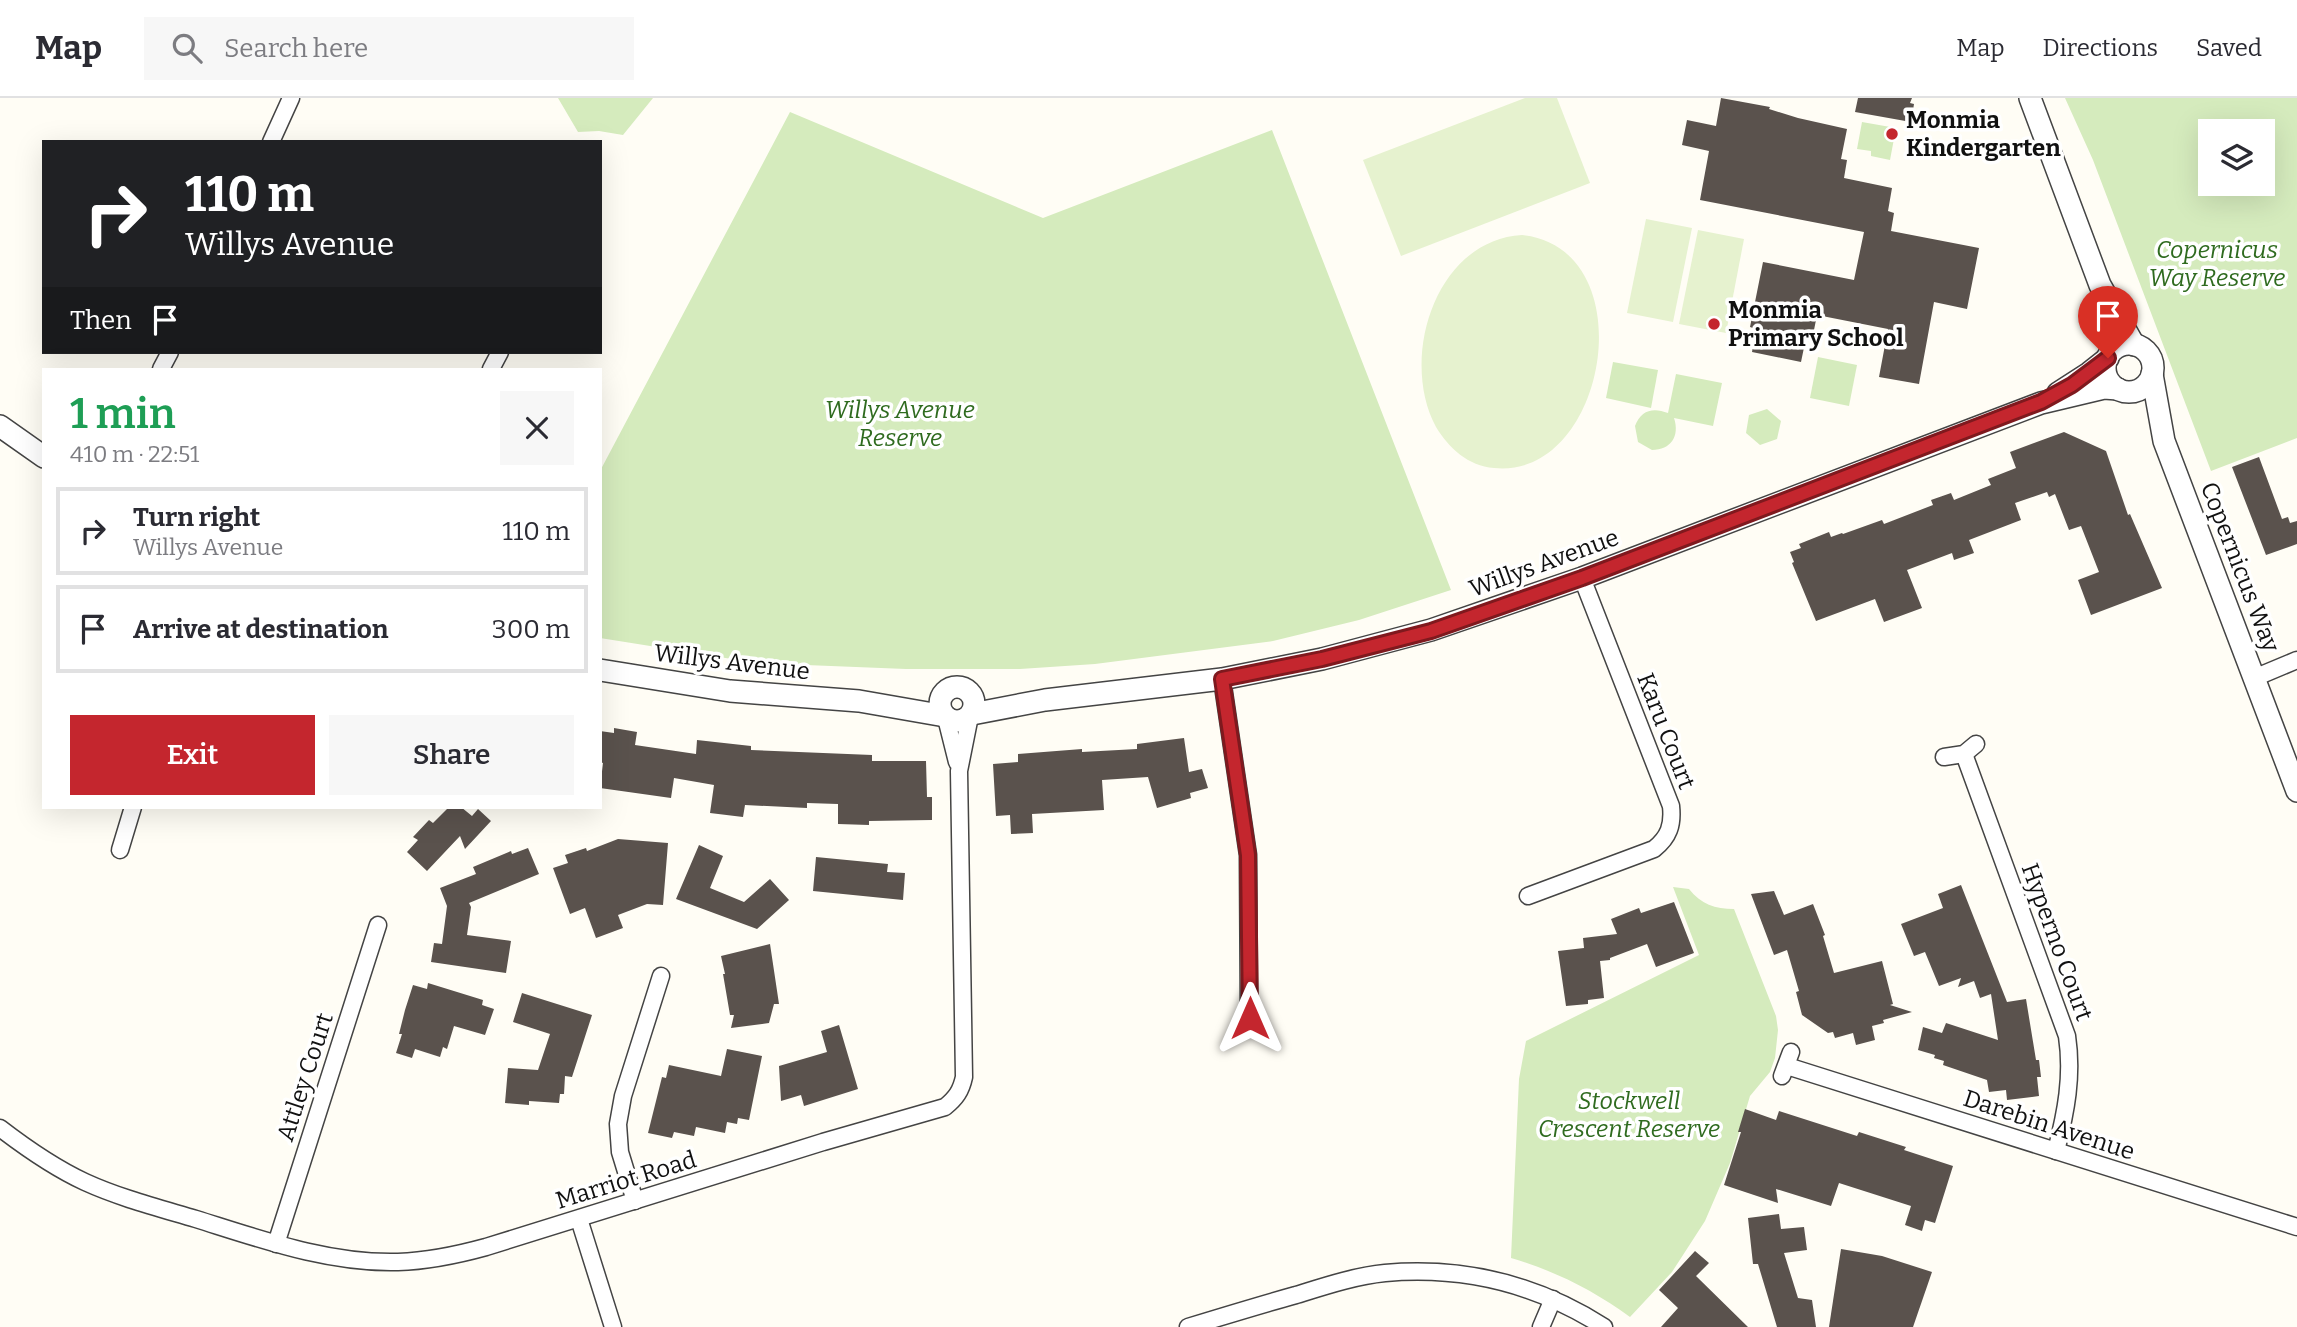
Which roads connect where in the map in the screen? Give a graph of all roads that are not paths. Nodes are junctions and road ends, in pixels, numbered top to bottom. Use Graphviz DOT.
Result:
graph roads {
  1 [pos="292,98"];
  2 [pos="2030,98"];
  3 [pos="272,140"];
  4 [pos="2100,285"];
  5 [pos="2134,345"];
  6 [pos="2108,357"];
  7 [pos="2152,374"];
  8 [pos="2122,390"];
  9 [pos="2041,402"];
  10 [pos="0,426"];
  11 [pos="2164,441"];
  12 [pos="42,456"];
  13 [pos="1582,578"];
  14 [pos="2297,660"];
  15 [pos="602,670"];
  16 [pos="2254,678"];
  17 [pos="1222,679"];
  18 [pos="956,690"];
  19 [pos="1045,700"];
  20 [pos="859,701"];
  21 [pos="971,715"];
  22 [pos="945,717"];
  23 [pos="1944,757"];
  24 [pos="959,771"];
  25 [pos="2297,791"];
  26 [pos="132,809"];
  27 [pos="120,850"];
  28 [pos="1528,896"];
  29 [pos="378,925"];
  30 [pos="661,976"];
  31 [pos="1250,1018"];
  32 [pos="1787,1065"];
  33 [pos="0,1128"];
  34 [pos="2056,1151"];
  35 [pos="635,1201"];
  36 [pos="579,1219"];
  37 [pos="2297,1227"];
  38 [pos="276,1244"];
  39 [pos="1553,1299"];
  40 [pos="1192,1326"];
  41 [pos="613,1327"];
  42 [pos="1541,1327"];
  43 [pos="1604,1327"];
  1 -- 3 [label="street"];
  2 -- 4 [label="street"];
  4 -- 5 [label="street"];
  4 -- 6 [label="street"];
  5 -- 6 [label="street"];
  5 -- 7 [label="street"];
  6 -- 8 [label="street"];
  6 -- 9 [label="street, Willys Avenue"];
  7 -- 8 [label="street"];
  7 -- 11 [label="street, Copernicus Way"];
  8 -- 9 [label="street, Willys Avenue"];
  8 -- 11 [label="street, Copernicus Way"];
  9 -- 13 [label="street, Willys Avenue"];
  10 -- 12 [label="street"];
  11 -- 16 [label="street, Copernicus Way"];
  13 -- 17 [label="street, Willys Avenue"];
  13 -- 28 [label="street, Karu Court"];
  14 -- 16 [label="street"];
  15 -- 20 [label="street, Willys Avenue"];
  16 -- 25 [label="street, Copernicus Way"];
  17 -- 19 [label="street, Willys Avenue"];
  17 -- 31 [label="street"];
  18 -- 19 [label="street, Willys Avenue"];
  18 -- 20 [label="street, Willys Avenue"];
  18 -- 21 [label="street"];
  18 -- 22 [label="street"];
  19 -- 21 [label="street, Willys Avenue"];
  20 -- 22 [label="street, Willys Avenue"];
  21 -- 22 [label="street"];
  21 -- 24 [label="street, Marriot Road"];
  22 -- 24 [label="street, Marriot Road"];
  23 -- 34 [label="street, Hyperno Court"];
  24 -- 35 [label="street, Marriot Road"];
  26 -- 27 [label="street"];
  29 -- 38 [label="street, Attley Court"];
  30 -- 35 [label="street"];
  32 -- 34 [label="street, Darebin Avenue"];
  33 -- 38 [label="street, Marriot Road"];
  34 -- 37 [label="street, Darebin Avenue"];
  35 -- 36 [label="street, Marriot Road"];
  36 -- 38 [label="street, Marriot Road"];
  36 -- 41 [label="street"];
  39 -- 40 [label="street"];
  39 -- 42 [label="street"];
  39 -- 43 [label="street"];
}
